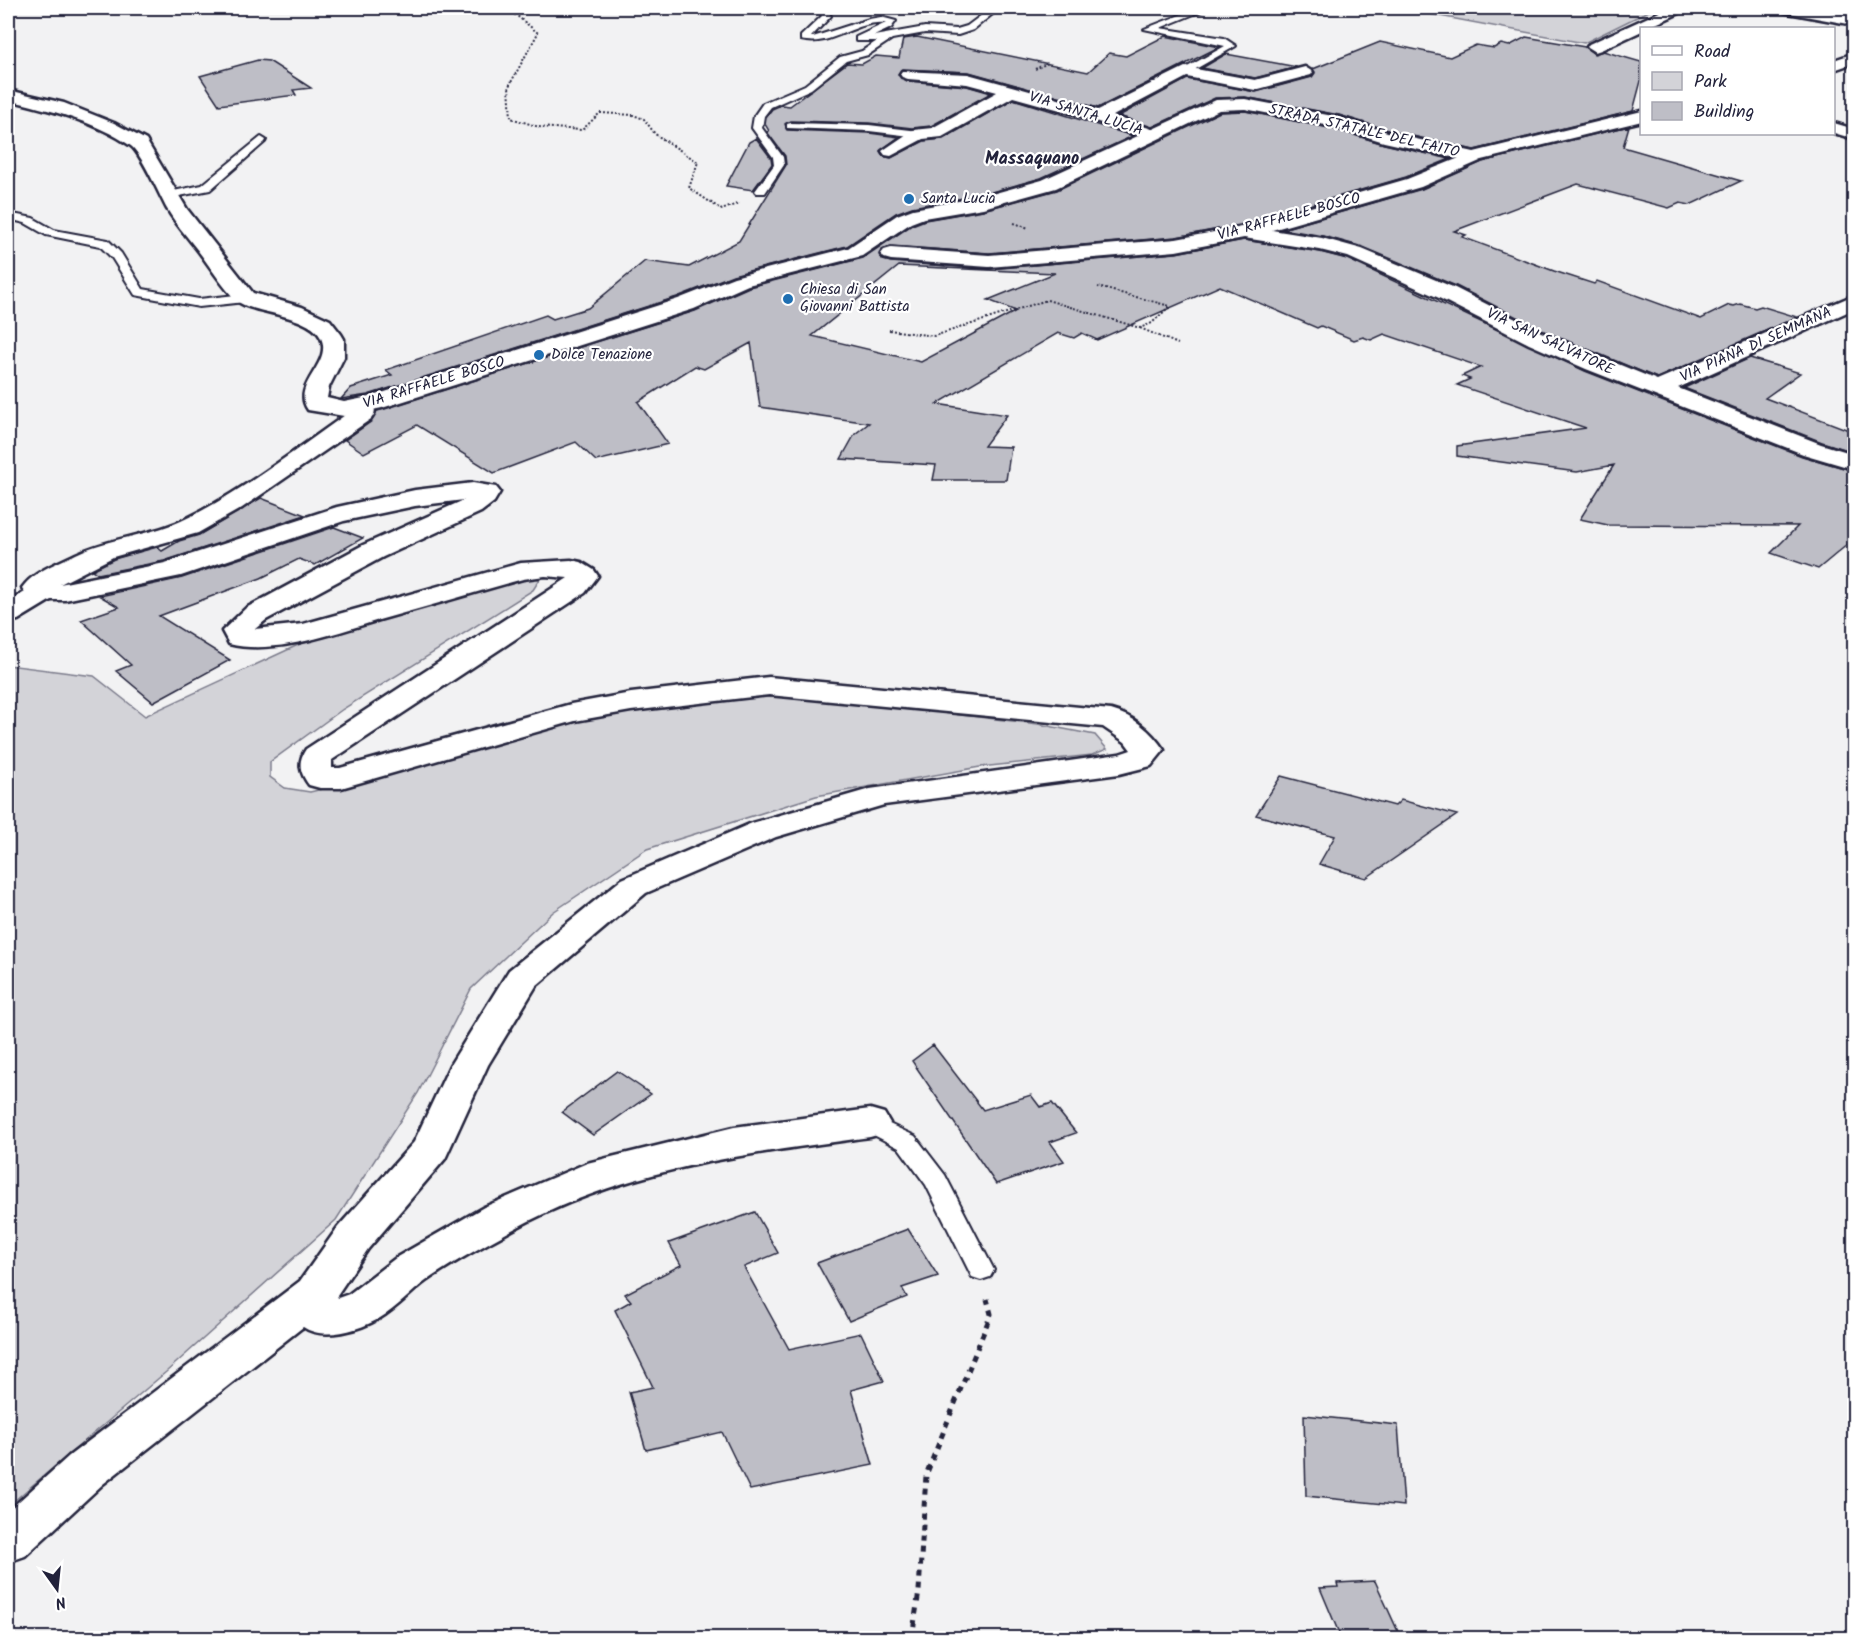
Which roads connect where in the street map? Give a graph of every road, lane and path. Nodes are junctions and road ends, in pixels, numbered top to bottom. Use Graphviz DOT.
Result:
graph roads {
  1 [pos="487,8"];
  2 [pos="822,8"];
  3 [pos="996,8"];
  4 [pos="1205,8"];
  5 [pos="1679,8"];
  6 [pos="1783,8"];
  7 [pos="1854,21"];
  8 [pos="889,38"];
  9 [pos="1595,47"];
  10 [pos="1854,58"];
  11 [pos="1835,64"];
  12 [pos="1185,72"];
  13 [pos="1305,72"];
  14 [pos="908,74"];
  15 [pos="1011,91"];
  16 [pos="8,95"];
  17 [pos="1640,116"];
  18 [pos="1098,117"];
  19 [pos="791,126"];
  20 [pos="1835,129"];
  21 [pos="919,134"];
  22 [pos="1854,134"];
  23 [pos="1152,135"];
  24 [pos="261,140"];
  25 [pos="891,151"];
  26 [pos="1474,157"];
  27 [pos="761,191"];
  28 [pos="169,195"];
  29 [pos="8,216"];
  30 [pos="1244,232"];
  31 [pos="855,252"];
  32 [pos="891,254"];
  33 [pos="1098,287"];
  34 [pos="245,298"];
  35 [pos="1854,301"];
  36 [pos="1140,328"];
  37 [pos="889,330"];
  38 [pos="1178,344"];
  39 [pos="1657,389"];
  40 [pos="363,407"];
  41 [pos="1854,462"];
  42 [pos="45,592"];
  43 [pos="8,614"];
  44 [pos="870,1123"];
  45 [pos="981,1270"];
  46 [pos="315,1293"];
  47 [pos="8,1541"];
  48 [pos="912,1638"];
  1 -- 27 [label="path"];
  2 -- 8 [label="lane"];
  3 -- 8 [label="lane"];
  4 -- 12 [label="lane"];
  5 -- 9 [label="street"];
  6 -- 7 [label="street"];
  8 -- 27 [label="lane"];
  10 -- 11 [label="street"];
  12 -- 13 [label="street"];
  12 -- 18 [label="street"];
  14 -- 15 [label="street"];
  15 -- 18 [label="street, VIA SANTA LUCIA"];
  15 -- 21 [label="street, VIA SANTA LUCIA"];
  16 -- 28 [label="street"];
  17 -- 26 [label="street, VIA RAFFAELE BOSCO"];
  18 -- 23 [label="street, VIA SANTA LUCIA"];
  19 -- 21 [label="lane"];
  20 -- 22 [label="street"];
  21 -- 25 [label="street, VIA SANTA LUCIA"];
  23 -- 26 [label="street, STRADA STATALE DEL FAITO"];
  23 -- 31 [label="street, STRADA STATALE DEL FAITO"];
  24 -- 28 [label="lane"];
  26 -- 30 [label="street, VIA RAFFAELE BOSCO"];
  28 -- 34 [label="street"];
  29 -- 34 [label="lane"];
  30 -- 32 [label="street, VIA RAFFAELE BOSCO"];
  30 -- 39 [label="street, VIA SAN SALVATORE"];
  31 -- 40 [label="street, VIA RAFFAELE BOSCO"];
  33 -- 36 [label="path"];
  34 -- 40 [label="street, VIA RAFFAELE BOSCO"];
  35 -- 39 [label="street, VIA PIANA DI SEMMANA"];
  36 -- 37 [label="path"];
  36 -- 38 [label="path"];
  39 -- 41 [label="street, VIA SAN SALVATORE"];
  40 -- 42 [label="street"];
  42 -- 43 [label="street"];
  42 -- 46 [label="street"];
  44 -- 45 [label="lane"];
  44 -- 46 [label="street"];
  45 -- 48 [label="path"];
  46 -- 47 [label="street"];
}
